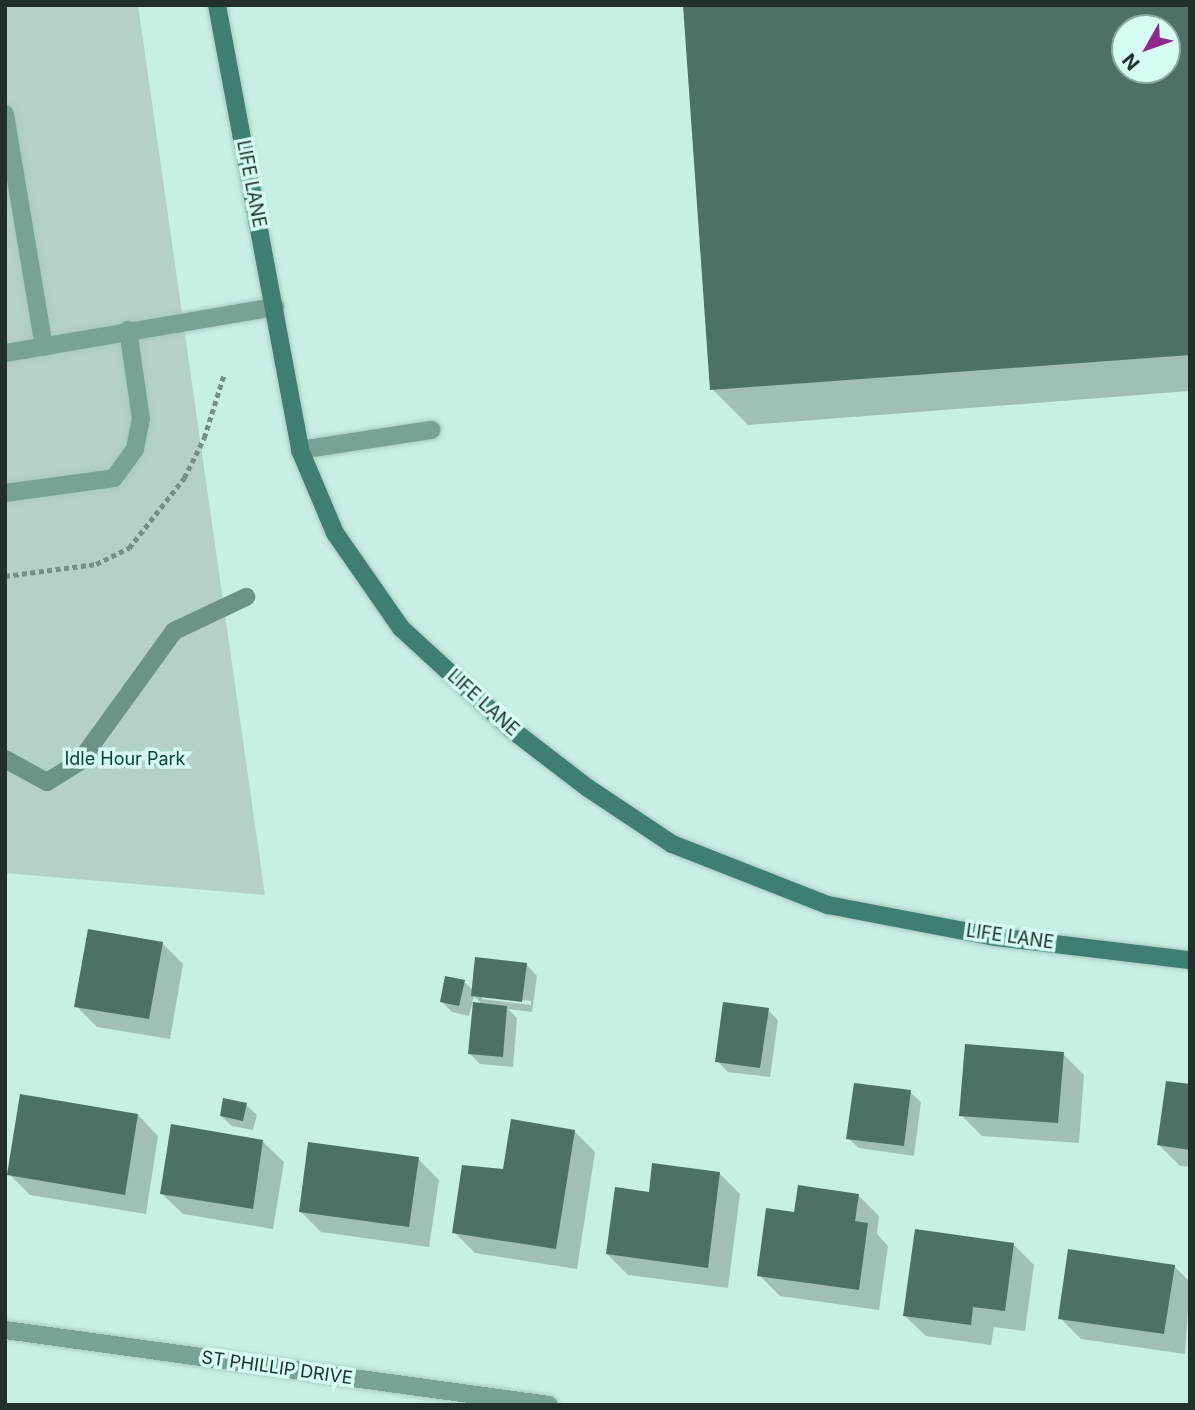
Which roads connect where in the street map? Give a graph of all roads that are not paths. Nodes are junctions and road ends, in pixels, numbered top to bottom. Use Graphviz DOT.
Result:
graph roads {
  1 [pos="217,5"];
  2 [pos="5,114"];
  3 [pos="10,180"];
  4 [pos="275,307"];
  5 [pos="128,330"];
  6 [pos="44,347"];
  7 [pos="5,353"];
  8 [pos="431,430"];
  9 [pos="300,450"];
  10 [pos="5,493"];
  11 [pos="1190,960"];
  12 [pos="5,1330"];
  13 [pos="549,1405"];
  1 -- 4 [label="street, LIFE LANE"];
  2 -- 3 [label="street"];
  3 -- 6 [label="street"];
  4 -- 5 [label="street"];
  4 -- 9 [label="street, LIFE LANE"];
  5 -- 6 [label="street"];
  5 -- 10 [label="street"];
  6 -- 7 [label="street"];
  8 -- 9 [label="street"];
  9 -- 11 [label="street, LIFE LANE"];
  12 -- 13 [label="street, ST PHILLIP DRIVE"];
}
